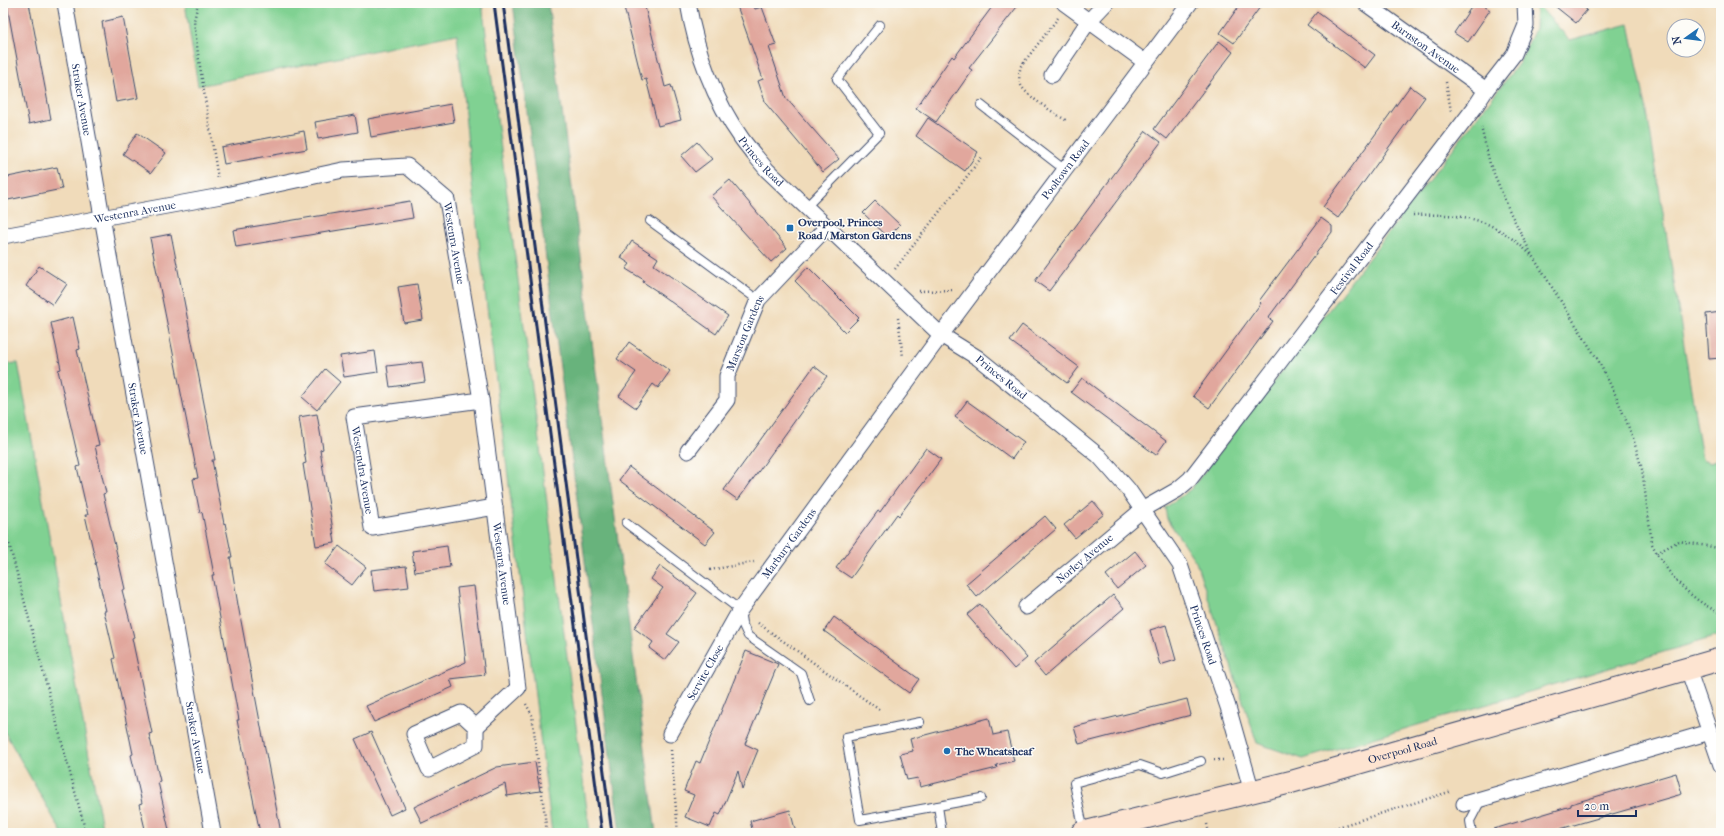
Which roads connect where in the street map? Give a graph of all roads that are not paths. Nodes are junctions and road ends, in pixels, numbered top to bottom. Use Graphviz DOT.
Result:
graph roads {
  1 [pos="65,3"];
  2 [pos="688,3"];
  3 [pos="1064,3"];
  4 [pos="1106,3"];
  5 [pos="1190,3"];
  6 [pos="1365,3"];
  7 [pos="1525,3"];
  8 [pos="1088,22"];
  9 [pos="880,25"];
  10 [pos="1145,62"];
  11 [pos="1052,75"];
  12 [pos="1486,90"];
  13 [pos="981,105"];
  14 [pos="1065,170"];
  15 [pos="806,207"];
  16 [pos="102,217"];
  17 [pos="650,221"];
  18 [pos="827,227"];
  19 [pos="3,236"];
  20 [pos="758,300"];
  21 [pos="941,335"];
  22 [pos="481,400"];
  23 [pos="688,451"];
  24 [pos="495,507"];
  25 [pos="1142,510"];
  26 [pos="626,523"];
  27 [pos="1026,607"];
  28 [pos="740,610"];
  29 [pos="1721,659"];
  30 [pos="1688,669"];
  31 [pos="810,701"];
  32 [pos="920,722"];
  33 [pos="476,727"];
  34 [pos="1710,732"];
  35 [pos="670,734"];
  36 [pos="1201,761"];
  37 [pos="1721,764"];
  38 [pos="1252,792"];
  39 [pos="981,798"];
  40 [pos="1482,799"];
  41 [pos="1464,804"];
  42 [pos="938,806"];
  43 [pos="213,833"];
  44 [pos="942,833"];
  45 [pos="1083,833"];
  46 [pos="1472,833"];
  1 -- 16 [label="street, Straker Avenue"];
  2 -- 15 [label="street, Princes Road"];
  3 -- 8 [label="street"];
  4 -- 8 [label="street"];
  5 -- 10 [label="street, Pooltown Road"];
  6 -- 12 [label="street, Barnston Avenue"];
  7 -- 12 [label="street, Festival Road"];
  8 -- 10 [label="street"];
  8 -- 11 [label="street"];
  9 -- 15 [label="lane"];
  10 -- 14 [label="street, Pooltown Road"];
  12 -- 25 [label="street, Festival Road"];
  13 -- 14 [label="lane"];
  14 -- 21 [label="street, Pooltown Road"];
  15 -- 18 [label="street, Princes Road"];
  16 -- 19 [label="street, Westenra Avenue"];
  16 -- 22 [label="street, Westenra Avenue"];
  16 -- 43 [label="street, Straker Avenue"];
  17 -- 20 [label="lane"];
  18 -- 20 [label="street, Marston Gardens"];
  18 -- 21 [label="street, Princes Road"];
  20 -- 23 [label="street, Marston Gardens"];
  21 -- 25 [label="street, Princes Road"];
  21 -- 28 [label="street, Marbury Gardens"];
  22 -- 24 [label="street, Westenra Avenue"];
  22 -- 24 [label="street, Westendra Avenue"];
  24 -- 33 [label="street, Westenra Avenue"];
  25 -- 27 [label="street, Norley Avenue"];
  25 -- 38 [label="street, Princes Road"];
  26 -- 28 [label="lane"];
  28 -- 31 [label="lane"];
  28 -- 35 [label="street, Servite Close"];
  29 -- 30 [label="main road, Overpool Road"];
  30 -- 34 [label="street"];
  30 -- 38 [label="main road, Overpool Road"];
  32 -- 42 [label="lane"];
  34 -- 37 [label="street"];
  34 -- 40 [label="street"];
  36 -- 45 [label="lane"];
  38 -- 45 [label="main road, Overpool Road"];
  39 -- 42 [label="lane"];
  40 -- 41 [label="street"];
  40 -- 46 [label="lane"];
  42 -- 44 [label="lane"];
}
